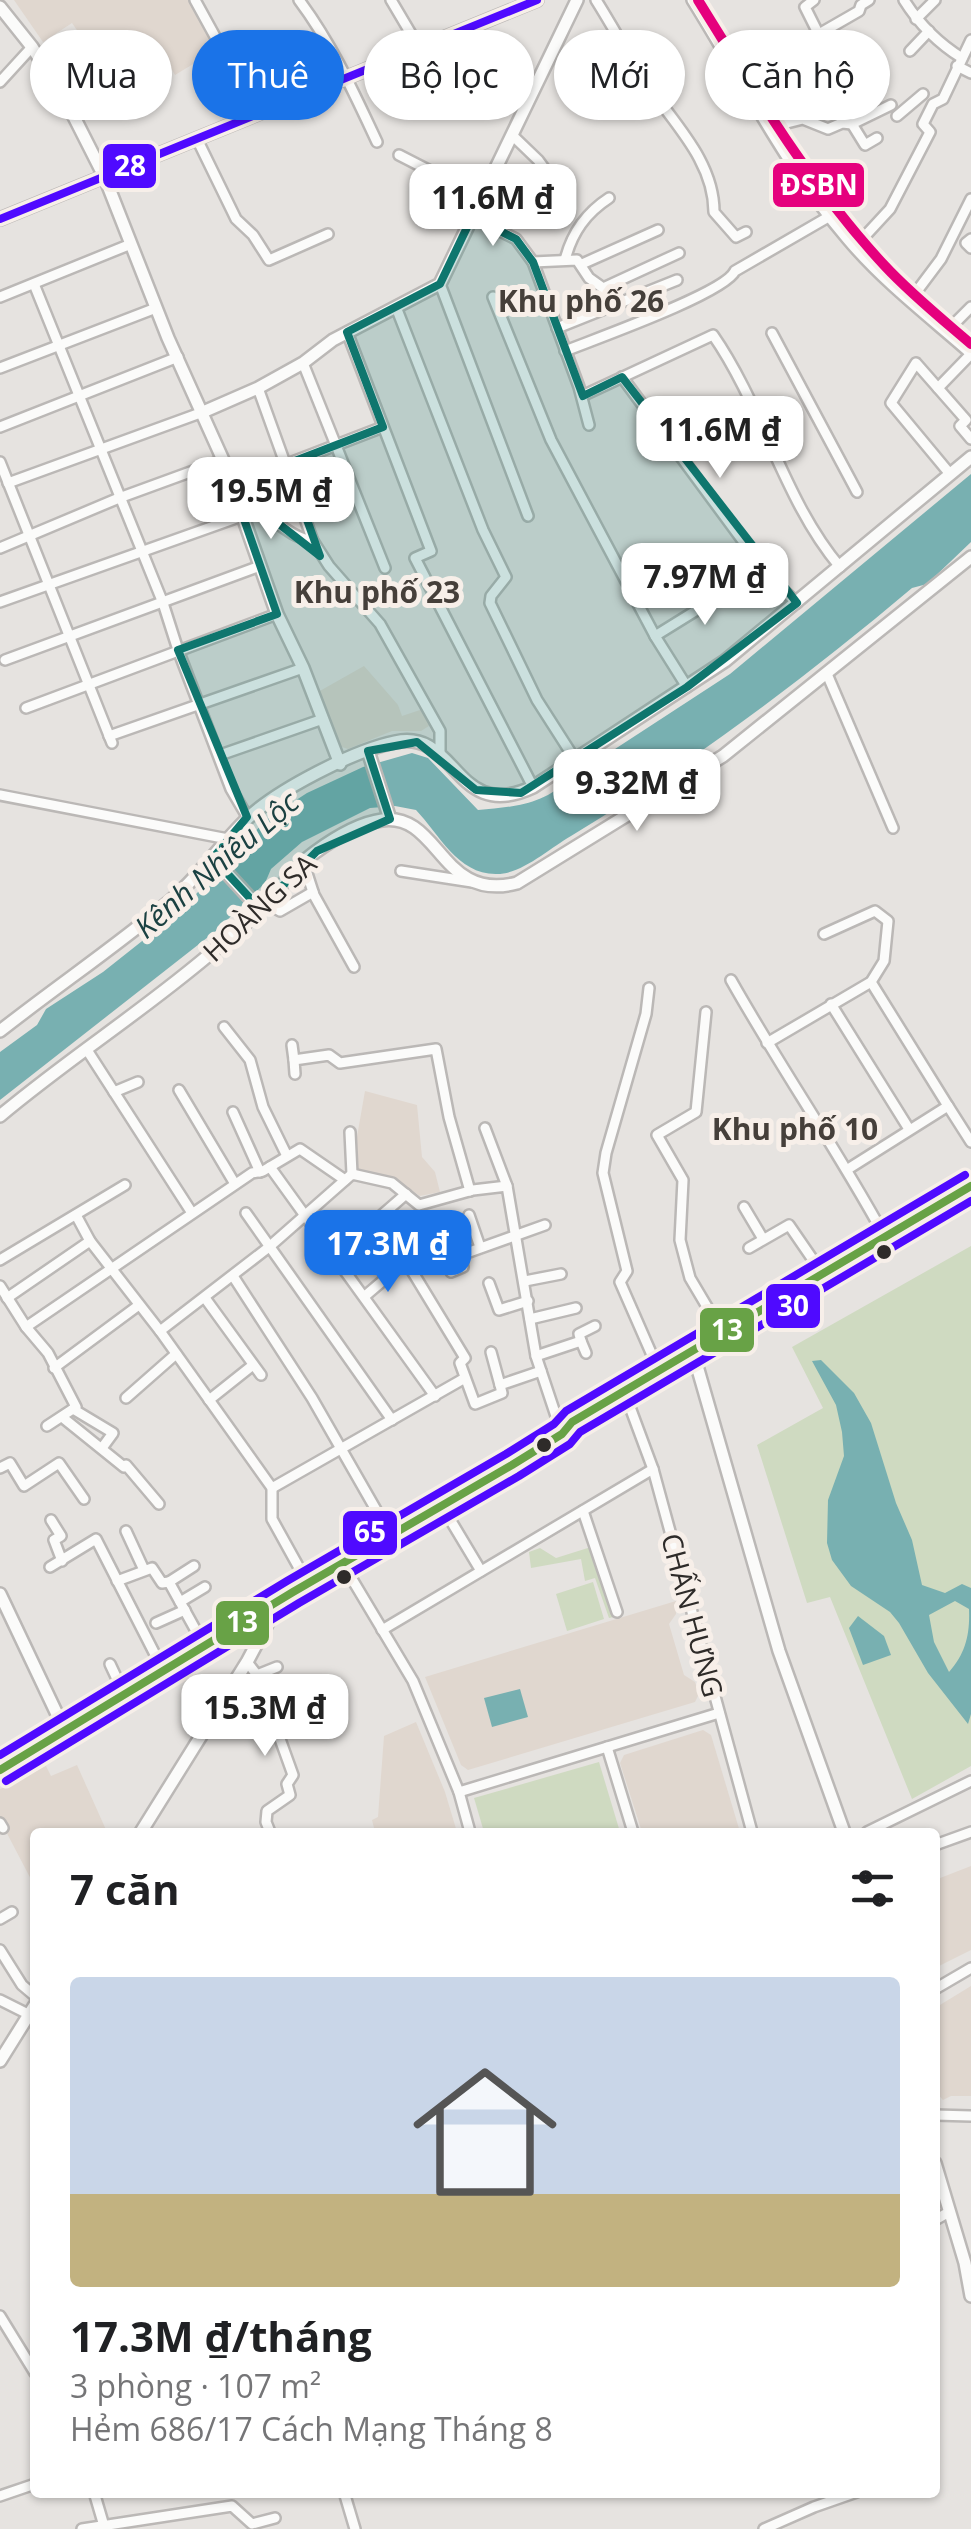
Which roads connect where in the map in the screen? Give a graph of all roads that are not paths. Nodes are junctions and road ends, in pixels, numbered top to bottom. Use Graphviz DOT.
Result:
graph roads {
  1 [pos="195,0"];
  2 [pos="299,0"];
  3 [pos="392,0"];
  4 [pos="537,0"];
  5 [pos="577,0"];
  6 [pos="596,0"];
  7 [pos="692,0"];
  8 [pos="813,0"];
  9 [pos="869,0"];
  10 [pos="904,0"];
  11 [pos="935,0"];
  12 [pos="0,7"];
  13 [pos="916,19"];
  14 [pos="211,30"];
  15 [pos="408,30"];
  16 [pos="466,30"];
  17 [pos="817,30"];
  18 [pos="826,30"];
  19 [pos="928,31"];
  20 [pos="971,40"];
  21 [pos="30,44"];
  22 [pos="30,49"];
  23 [pos="910,51"];
  24 [pos="959,62"];
  25 [pos="364,71"];
  26 [pos="971,74"];
  27 [pos="347,78"];
  28 [pos="344,79"];
  29 [pos="0,82"];
  30 [pos="923,94"];
  31 [pos="891,105"];
  32 [pos="897,116"];
  33 [pos="76,120"];
  34 [pos="242,120"];
  35 [pos="783,124"];
  36 [pos="852,124"];
  37 [pos="512,135"];
  38 [pos="197,138"];
  39 [pos="876,138"];
  40 [pos="377,142"];
  41 [pos="398,154"];
  42 [pos="105,178"];
  43 [pos="858,180"];
  44 [pos="824,184"];
  45 [pos="481,197"];
  46 [pos="609,198"];
  47 [pos="971,199"];
  48 [pos="568,201"];
  49 [pos="830,216"];
  50 [pos="472,217"];
  51 [pos="0,219"];
  52 [pos="658,230"];
  53 [pos="746,232"];
  54 [pos="328,234"];
  55 [pos="866,234"];
  56 [pos="131,244"];
  57 [pos="678,253"];
  58 [pos="565,260"];
  59 [pos="532,262"];
  60 [pos="582,264"];
  61 [pos="676,280"];
  62 [pos="34,284"];
  63 [pos="440,284"];
  64 [pos="603,288"];
  65 [pos="918,291"];
  66 [pos="493,296"];
  67 [pos="0,297"];
  68 [pos="611,306"];
  69 [pos="396,307"];
  70 [pos="971,307"];
  71 [pos="156,308"];
  72 [pos="953,325"];
  73 [pos="557,328"];
  74 [pos="347,332"];
  75 [pos="772,333"];
  76 [pos="60,347"];
  77 [pos="566,351"];
  78 [pos="971,354"];
  79 [pos="178,356"];
  80 [pos="303,363"];
  81 [pos="0,368"];
  82 [pos="622,378"];
  83 [pos="258,388"];
  84 [pos="938,388"];
  85 [pos="79,396"];
  86 [pos="582,396"];
  87 [pos="203,412"];
  88 [pos="589,425"];
  89 [pos="384,426"];
  90 [pos="0,427"];
  91 [pos="971,439"];
  92 [pos="335,445"];
  93 [pos="102,450"];
  94 [pos="971,456"];
  95 [pos="223,460"];
  96 [pos="0,462"];
  97 [pos="287,464"];
  98 [pos="950,474"];
  99 [pos="8,483"];
  100 [pos="856,492"];
  101 [pos="119,498"];
  102 [pos="238,502"];
  103 [pos="242,516"];
  104 [pos="528,516"];
  105 [pos="29,535"];
  106 [pos="313,541"];
  107 [pos="0,548"];
  108 [pos="143,553"];
  109 [pos="971,557"];
  110 [pos="260,566"];
  111 [pos="840,567"];
  112 [pos="385,568"];
  113 [pos="48,584"];
  114 [pos="734,587"];
  115 [pos="0,602"];
  116 [pos="163,603"];
  117 [pos="797,603"];
  118 [pos="277,614"];
  119 [pos="655,636"];
  120 [pos="71,638"];
  121 [pos="178,650"];
  122 [pos="6,660"];
  123 [pos="303,668"];
  124 [pos="828,674"];
  125 [pos="88,684"];
  126 [pos="687,688"];
  127 [pos="199,704"];
  128 [pos="26,708"];
  129 [pos="323,719"];
  130 [pos="220,755"];
  131 [pos="440,755"];
  132 [pos="370,757"];
  133 [pos="576,761"];
  134 [pos="340,764"];
  135 [pos="533,787"];
  136 [pos="0,795"];
  137 [pos="388,814"];
  138 [pos="248,818"];
  139 [pos="892,828"];
  140 [pos="228,839"];
  141 [pos="304,861"];
  142 [pos="217,862"];
  143 [pos="401,870"];
  144 [pos="474,883"];
  145 [pos="313,892"];
  146 [pos="259,904"];
  147 [pos="824,934"];
  148 [pos="354,966"];
  149 [pos="731,980"];
  150 [pos="871,982"];
  151 [pos="649,988"];
  152 [pos="831,1004"];
  153 [pos="706,1012"];
  154 [pos="224,1027"];
  155 [pos="0,1031"];
  156 [pos="292,1044"];
  157 [pos="767,1044"];
  158 [pos="87,1050"];
  159 [pos="294,1060"];
  160 [pos="295,1074"];
  161 [pos="138,1082"];
  162 [pos="179,1090"];
  163 [pos="114,1092"];
  164 [pos="948,1106"];
  165 [pos="233,1112"];
  166 [pos="0,1116"];
  167 [pos="485,1128"];
  168 [pos="909,1130"];
  169 [pos="350,1132"];
  170 [pos="971,1142"];
  171 [pos="287,1156"];
  172 [pos="265,1169"];
  173 [pos="848,1169"];
  174 [pos="348,1177"];
  175 [pos="125,1184"];
  176 [pos="235,1184"];
  177 [pos="507,1186"];
  178 [pos="971,1186"];
  179 [pos="470,1191"];
  180 [pos="406,1194"];
  181 [pos="971,1197"];
  182 [pos="744,1207"];
  183 [pos="971,1207"];
  184 [pos="950,1210"];
  185 [pos="192,1213"];
  186 [pos="246,1213"];
  187 [pos="76,1215"];
  188 [pos="306,1216"];
  189 [pos="469,1216"];
  190 [pos="544,1225"];
  191 [pos="516,1234"];
  192 [pos="885,1237"];
  193 [pos="763,1239"];
  194 [pos="90,1241"];
  195 [pos="458,1243"];
  196 [pos="480,1246"];
  197 [pos="269,1247"];
  198 [pos="749,1248"];
  199 [pos="336,1255"];
  200 [pos="460,1255"];
  201 [pos="0,1260"];
  202 [pos="111,1270"];
  203 [pos="451,1272"];
  204 [pos="822,1273"];
  205 [pos="561,1274"];
  206 [pos="233,1276"];
  207 [pos="525,1281"];
  208 [pos="489,1284"];
  209 [pos="0,1286"];
  210 [pos="365,1296"];
  211 [pos="7,1298"];
  212 [pos="206,1298"];
  213 [pos="528,1302"];
  214 [pos="139,1305"];
  215 [pos="576,1308"];
  216 [pos="530,1319"];
  217 [pos="595,1326"];
  218 [pos="26,1327"];
  219 [pos="160,1331"];
  220 [pos="722,1332"];
  221 [pos="581,1341"];
  222 [pos="491,1352"];
  223 [pos="586,1353"];
  224 [pos="176,1354"];
  225 [pos="536,1356"];
  226 [pos="695,1360"];
  227 [pos="253,1365"];
  228 [pos="54,1368"];
  229 [pos="541,1371"];
  230 [pos="659,1371"];
  231 [pos="261,1374"];
  232 [pos="465,1378"];
  233 [pos="500,1385"];
  234 [pos="435,1396"];
  235 [pos="126,1398"];
  236 [pos="627,1399"];
  237 [pos="209,1400"];
  238 [pos="73,1410"];
  239 [pos="62,1416"];
  240 [pos="392,1420"];
  241 [pos="46,1426"];
  242 [pos="562,1434"];
  243 [pos="102,1448"];
  244 [pos="340,1449"];
  245 [pos="5,1466"];
  246 [pos="653,1470"];
  247 [pos="272,1488"];
  248 [pos="84,1499"];
  249 [pos="159,1504"];
  250 [pos="442,1506"];
  251 [pos="583,1511"];
  252 [pos="52,1520"];
  253 [pos="126,1531"];
  254 [pos="391,1536"];
  255 [pos="62,1561"];
  256 [pos="343,1564"];
  257 [pos="194,1566"];
  258 [pos="50,1567"];
  259 [pos="144,1570"];
  260 [pos="481,1572"];
  261 [pos="117,1581"];
  262 [pos="170,1582"];
  263 [pos="308,1584"];
  264 [pos="205,1586"];
  265 [pos="0,1594"];
  266 [pos="280,1600"];
  267 [pos="183,1606"];
  268 [pos="617,1612"];
  269 [pos="156,1624"];
  270 [pos="382,1630"];
  271 [pos="205,1647"];
  272 [pos="248,1662"];
  273 [pos="110,1664"];
  274 [pos="277,1667"];
  275 [pos="164,1672"];
  276 [pos="257,1675"];
  277 [pos="125,1696"];
  278 [pos="719,1713"];
  279 [pos="65,1731"];
  280 [pos="608,1747"];
  281 [pos="0,1769"];
  282 [pos="971,1781"];
  283 [pos="458,1792"];
  284 [pos="144,1828"];
  285 [pos="268,1828"];
  286 [pos="469,1828"];
  287 [pos="632,1828"];
  288 [pos="751,1828"];
  289 [pos="843,1828"];
  290 [pos="875,1828"];
  291 [pos="971,1832"];
  292 [pos="940,1844"];
  293 [pos="12,1912"];
  294 [pos="0,1918"];
  295 [pos="0,1950"];
  296 [pos="971,1968"];
  297 [pos="940,1986"];
  298 [pos="30,1992"];
  299 [pos="0,2000"];
  300 [pos="30,2007"];
  301 [pos="30,2013"];
  302 [pos="0,2061"];
  303 [pos="940,2115"];
  304 [pos="971,2116"];
  305 [pos="940,2180"];
  306 [pos="949,2212"];
  307 [pos="940,2217"];
  308 [pos="968,2264"];
  309 [pos="971,2296"];
  310 [pos="0,2316"];
  311 [pos="30,2365"];
  312 [pos="30,2486"];
  313 [pos="0,2496"];
  314 [pos="96,2498"];
  315 [pos="350,2498"];
  316 [pos="812,2498"];
  317 [pos="839,2498"];
  318 [pos="814,2506"];
  319 [pos="275,2518"];
  320 [pos="104,2526"];
  321 [pos="82,2529"];
  322 [pos="355,2529"];
  323 [pos="764,2529"];
  1 -- 14 [label="street"];
  2 -- 27 [label="street"];
  3 -- 15 [label="street"];
  4 -- 16 [label="street"];
  5 -- 37 [label="street"];
  6 -- 53 [label="street"];
  7 -- 49 [label="street"];
  8 -- 17 [label="street"];
  9 -- 18 [label="street"];
  10 -- 13 [label="street"];
  11 -- 13 [label="street"];
  12 -- 21 [label="street"];
  13 -- 19 [label="street"];
  19 -- 23 [label="street"];
  19 -- 24 [label="street"];
  20 -- 24 [label="street"];
  22 -- 29 [label="street"];
  24 -- 26 [label="street"];
  24 -- 55 [label="street"];
  25 -- 27 [label="street"];
  27 -- 28 [label="street"];
  27 -- 40 [label="street"];
  30 -- 32 [label="street"];
  31 -- 36 [label="street"];
  33 -- 42 [label="street"];
  34 -- 38 [label="street"];
  35 -- 36 [label="street"];
  36 -- 39 [label="street"];
  37 -- 45 [label="street"];
  37 -- 48 [label="street"];
  38 -- 42 [label="street"];
  38 -- 54 [label="street"];
  41 -- 45 [label="street"];
  42 -- 51 [label="street"];
  42 -- 56 [label="street"];
  43 -- 44 [label="street"];
  45 -- 50 [label="street"];
  46 -- 58 [label="street"];
  47 -- 65 [label="street"];
  49 -- 77 [label="street"];
  49 -- 78 [label="street"];
  50 -- 59 [label="street"];
  50 -- 63 [label="street"];
  52 -- 60 [label="street"];
  56 -- 62 [label="street"];
  56 -- 71 [label="street"];
  57 -- 64 [label="street"];
  58 -- 59 [label="street"];
  58 -- 60 [label="street"];
  59 -- 73 [label="street"];
  60 -- 64 [label="street"];
  61 -- 68 [label="street"];
  62 -- 67 [label="street"];
  62 -- 76 [label="street"];
  63 -- 69 [label="street"];
  63 -- 104 [label="street"];
  64 -- 68 [label="street"];
  66 -- 119 [label="street"];
  68 -- 73 [label="street"];
  69 -- 74 [label="street"];
  69 -- 133 [label="street"];
  70 -- 72 [label="street"];
  71 -- 76 [label="street"];
  71 -- 79 [label="street"];
  73 -- 77 [label="street"];
  74 -- 80 [label="street"];
  74 -- 89 [label="street"];
  75 -- 100 [label="street"];
  76 -- 81 [label="street"];
  76 -- 85 [label="street"];
  77 -- 86 [label="street"];
  78 -- 84 [label="street"];
  79 -- 85 [label="street"];
  79 -- 87 [label="street"];
  80 -- 83 [label="street"];
  80 -- 92 [label="street"];
  82 -- 86 [label="street"];
  82 -- 111 [label="street"];
  82 -- 117 [label="street"];
  83 -- 87 [label="street"];
  83 -- 97 [label="street"];
  84 -- 91 [label="street"];
  84 -- 98 [label="street"];
  85 -- 90 [label="street"];
  85 -- 93 [label="street"];
  86 -- 88 [label="street"];
  87 -- 93 [label="street"];
  87 -- 95 [label="street"];
  89 -- 92 [label="street"];
  89 -- 135 [label="street"];
  92 -- 97 [label="street"];
  92 -- 112 [label="street"];
  93 -- 99 [label="street"];
  93 -- 101 [label="street"];
  94 -- 98 [label="street"];
  95 -- 101 [label="street"];
  95 -- 102 [label="street"];
  96 -- 99 [label="street"];
  97 -- 106 [label="street"];
  98 -- 111 [label="street"];
  99 -- 105 [label="street"];
  101 -- 105 [label="street"];
  101 -- 108 [label="street"];
  102 -- 103 [label="street"];
  102 -- 106 [label="street"];
  103 -- 108 [label="street"];
  103 -- 110 [label="street"];
  105 -- 107 [label="street"];
  105 -- 113 [label="street"];
  106 -- 131 [label="street"];
  108 -- 113 [label="street"];
  108 -- 116 [label="street"];
  109 -- 124 [label="street"];
  110 -- 116 [label="street"];
  110 -- 118 [label="street"];
  111 -- 117 [label="street"];
  113 -- 115 [label="street"];
  113 -- 120 [label="street"];
  114 -- 119 [label="street"];
  116 -- 120 [label="street"];
  116 -- 121 [label="street"];
  117 -- 126 [label="street"];
  118 -- 121 [label="street"];
  118 -- 123 [label="street"];
  119 -- 126 [label="street"];
  120 -- 122 [label="street"];
  120 -- 125 [label="street"];
  121 -- 125 [label="street"];
  121 -- 127 [label="street"];
  123 -- 127 [label="street"];
  123 -- 129 [label="street"];
  124 -- 139 [label="street"];
  124 -- 144 [label="street"];
  125 -- 127 [label="street"];
  125 -- 128 [label="street"];
  126 -- 133 [label="street"];
  127 -- 130 [label="street"];
  129 -- 130 [label="street"];
  129 -- 134 [label="street"];
  130 -- 138 [label="street"];
  131 -- 132 [label="street"];
  131 -- 135 [label="street"];
  132 -- 134 [label="street"];
  132 -- 137 [label="street"];
  133 -- 135 [label="street"];
  134 -- 138 [label="street"];
  136 -- 140 [label="street"];
  137 -- 141 [label="street, HOÀNG SA"];
  137 -- 144 [label="street"];
  138 -- 140 [label="street"];
  140 -- 142 [label="street"];
  141 -- 145 [label="street"];
  141 -- 146 [label="street, HOÀNG SA"];
  142 -- 146 [label="street"];
  142 -- 155 [label="street"];
  143 -- 144 [label="street"];
  145 -- 146 [label="street"];
  145 -- 148 [label="street"];
  146 -- 158 [label="street, HOÀNG SA"];
  147 -- 150 [label="street"];
  149 -- 157 [label="street"];
  150 -- 152 [label="street"];
  150 -- 164 [label="street"];
  151 -- 230 [label="street"];
  152 -- 157 [label="street"];
  152 -- 168 [label="street"];
  153 -- 220 [label="street"];
  154 -- 171 [label="street"];
  156 -- 159 [label="street"];
  157 -- 173 [label="street"];
  158 -- 163 [label="street"];
  158 -- 166 [label="street, HOÀNG SA"];
  159 -- 160 [label="street"];
  159 -- 179 [label="street"];
  161 -- 163 [label="street"];
  162 -- 176 [label="street"];
  163 -- 185 [label="street"];
  164 -- 168 [label="street"];
  164 -- 170 [label="street"];
  165 -- 172 [label="street"];
  167 -- 177 [label="street"];
  168 -- 173 [label="street"];
  169 -- 174 [label="street"];
  171 -- 172 [label="street"];
  171 -- 174 [label="street"];
  172 -- 176 [label="street"];
  172 -- 188 [label="street"];
  173 -- 192 [label="street"];
  174 -- 180 [label="street"];
  174 -- 188 [label="street"];
  175 -- 187 [label="street"];
  176 -- 185 [label="street"];
  177 -- 179 [label="street"];
  177 -- 191 [label="street"];
  178 -- 192 [label="main road"];
  179 -- 180 [label="street"];
  180 -- 199 [label="street"];
  181 -- 184 [label="main road"];
  182 -- 193 [label="street"];
  183 -- 184 [label="main road"];
  184 -- 226 [label="main road"];
  185 -- 202 [label="street"];
  186 -- 197 [label="street"];
  187 -- 194 [label="street"];
  187 -- 201 [label="street"];
  188 -- 197 [label="street"];
  188 -- 199 [label="street"];
  189 -- 196 [label="street"];
  190 -- 191 [label="street"];
  191 -- 196 [label="street"];
  191 -- 207 [label="street"];
  192 -- 204 [label="main road"];
  193 -- 198 [label="street"];
  193 -- 204 [label="street"];
  194 -- 202 [label="street"];
  194 -- 211 [label="street"];
  195 -- 200 [label="street"];
  196 -- 200 [label="street"];
  197 -- 206 [label="street"];
  197 -- 240 [label="street"];
  199 -- 210 [label="street"];
  200 -- 203 [label="street"];
  202 -- 214 [label="street"];
  202 -- 218 [label="street"];
  204 -- 220 [label="main road"];
  205 -- 207 [label="street"];
  206 -- 212 [label="street"];
  206 -- 244 [label="street"];
  207 -- 213 [label="street"];
  208 -- 213 [label="street"];
  209 -- 211 [label="street"];
  210 -- 232 [label="street"];
  210 -- 234 [label="street"];
  211 -- 218 [label="street"];
  212 -- 219 [label="street"];
  212 -- 227 [label="street"];
  213 -- 216 [label="street"];
  214 -- 219 [label="street"];
  214 -- 228 [label="street"];
  215 -- 216 [label="street"];
  216 -- 225 [label="street"];
  217 -- 221 [label="street"];
  218 -- 228 [label="street"];
  219 -- 224 [label="street"];
  220 -- 230 [label="main road"];
  221 -- 223 [label="street"];
  221 -- 225 [label="street"];
  222 -- 233 [label="street"];
  224 -- 235 [label="street"];
  224 -- 237 [label="street"];
  225 -- 229 [label="street"];
  226 -- 236 [label="main road"];
  226 -- 289 [label="street"];
  227 -- 231 [label="street"];
  227 -- 237 [label="street"];
  228 -- 238 [label="street"];
  229 -- 233 [label="street"];
  229 -- 242 [label="street"];
  230 -- 242 [label="main road"];
  232 -- 233 [label="street"];
  232 -- 234 [label="street"];
  234 -- 240 [label="street"];
  236 -- 242 [label="main road"];
  236 -- 246 [label="street, CHẤN HƯNG"];
  237 -- 247 [label="street"];
  238 -- 239 [label="street"];
  238 -- 243 [label="street"];
  239 -- 241 [label="street"];
  239 -- 243 [label="street"];
  240 -- 244 [label="street"];
  242 -- 250 [label="main road"];
  243 -- 249 [label="street"];
  244 -- 247 [label="street"];
  244 -- 254 [label="street"];
  245 -- 248 [label="street"];
  246 -- 251 [label="street"];
  246 -- 278 [label="street, CHẤN HƯNG"];
  247 -- 263 [label="street"];
  250 -- 254 [label="main road"];
  250 -- 260 [label="street"];
  251 -- 260 [label="street"];
  251 -- 268 [label="street"];
  252 -- 255 [label="street"];
  253 -- 259 [label="street"];
  254 -- 256 [label="main road"];
  255 -- 258 [label="street"];
  255 -- 261 [label="street"];
  256 -- 263 [label="main road"];
  256 -- 270 [label="street"];
  257 -- 262 [label="street"];
  259 -- 261 [label="street"];
  259 -- 262 [label="street"];
  260 -- 270 [label="street"];
  261 -- 275 [label="street"];
  262 -- 267 [label="street"];
  263 -- 266 [label="main road"];
  264 -- 267 [label="street"];
  265 -- 279 [label="street"];
  266 -- 271 [label="main road"];
  266 -- 272 [label="street"];
  267 -- 269 [label="street"];
  267 -- 271 [label="street"];
  270 -- 283 [label="street"];
  271 -- 275 [label="main road"];
  272 -- 276 [label="street"];
  272 -- 284 [label="street"];
  273 -- 277 [label="street"];
  274 -- 276 [label="street"];
  275 -- 277 [label="main road"];
  276 -- 285 [label="street"];
  277 -- 279 [label="main road"];
  278 -- 280 [label="street"];
  278 -- 288 [label="street, CHẤN HƯNG"];
  279 -- 281 [label="main road"];
  280 -- 283 [label="street"];
  280 -- 287 [label="street"];
  282 -- 290 [label="street"];
  283 -- 286 [label="street"];
  291 -- 292 [label="street"];
  293 -- 294 [label="street"];
  295 -- 298 [label="street"];
  296 -- 297 [label="street"];
  299 -- 300 [label="street"];
  301 -- 302 [label="street"];
  303 -- 304 [label="street"];
  305 -- 306 [label="street"];
  306 -- 307 [label="street"];
  306 -- 308 [label="street"];
  308 -- 309 [label="street"];
  310 -- 311 [label="street"];
  312 -- 313 [label="street"];
  314 -- 320 [label="street"];
  315 -- 322 [label="street"];
  316 -- 318 [label="street"];
  317 -- 318 [label="street"];
  318 -- 323 [label="street"];
  319 -- 320 [label="street"];
  320 -- 321 [label="street"];
}
